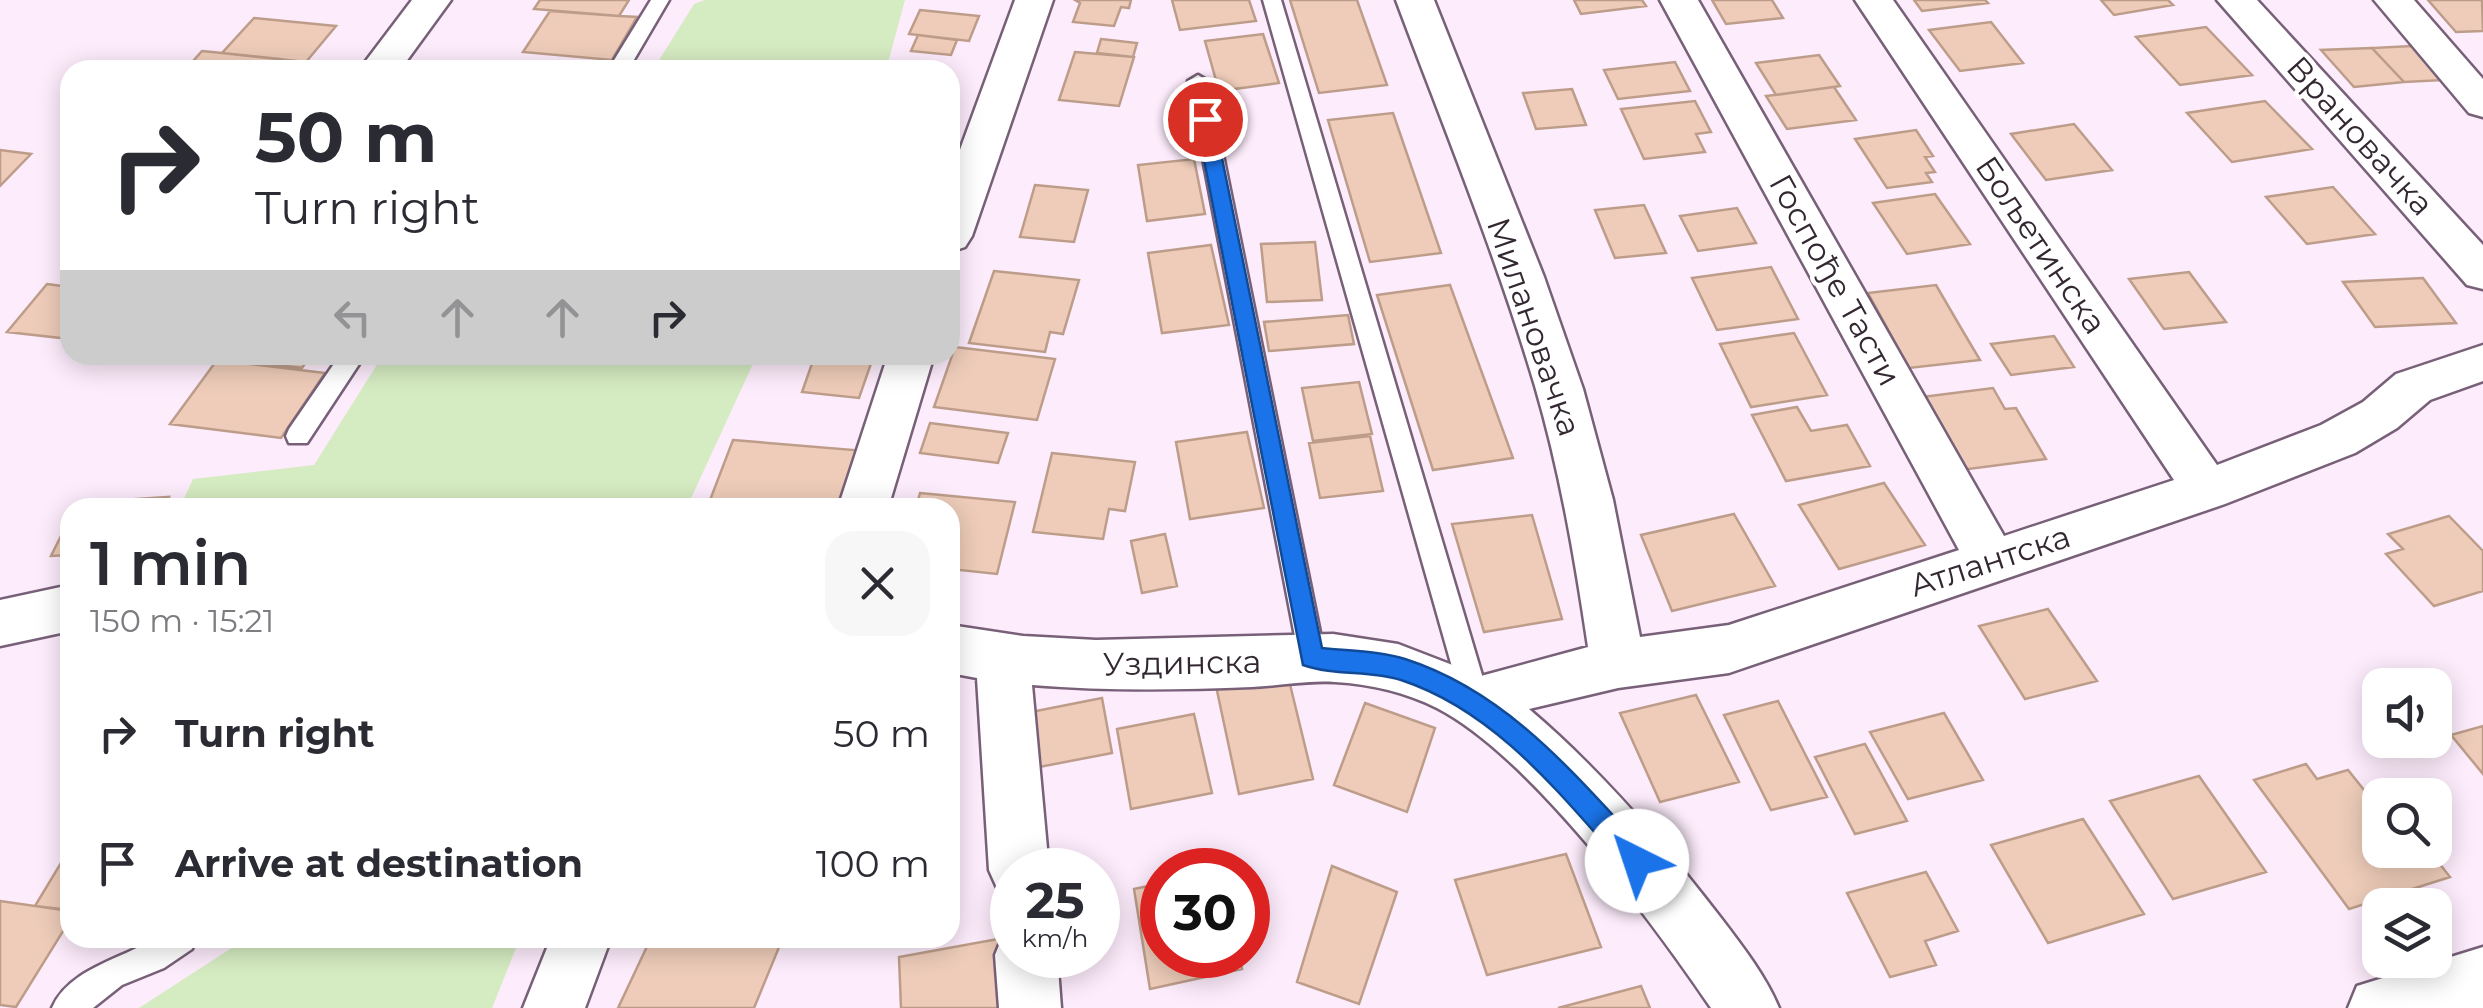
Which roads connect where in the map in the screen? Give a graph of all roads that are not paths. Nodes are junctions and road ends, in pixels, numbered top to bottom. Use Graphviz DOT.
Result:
graph roads {
  1 [pos="432,0"];
  2 [pos="660,0"];
  3 [pos="1034,0"];
  4 [pos="1272,0"];
  5 [pos="1415,0"];
  6 [pos="1679,0"];
  7 [pos="1874,0"];
  8 [pos="2236,0"];
  9 [pos="2393,0"];
  10 [pos="387,60"];
  11 [pos="624,60"];
  12 [pos="1198,81"];
  13 [pos="2483,104"];
  14 [pos="960,208"];
  15 [pos="2483,272"];
  16 [pos="2483,364"];
  17 [pos="346,365"];
  18 [pos="907,365"];
  19 [pos="298,436"];
  20 [pos="2207,490"];
  21 [pos="866,498"];
  22 [pos="1991,560"];
  23 [pos="60,610"];
  24 [pos="0,623"];
  25 [pos="976,654"];
  26 [pos="1312,657"];
  27 [pos="1618,664"];
  28 [pos="1476,702"];
  29 [pos="1015,848"];
  30 [pos="165,948"];
  31 [pos="576,948"];
  32 [pos="1028,978"];
  33 [pos="2483,978"];
  34 [pos="68,1008"];
  35 [pos="554,1008"];
  36 [pos="1030,1008"];
  37 [pos="1748,1008"];
  38 [pos="2380,1008"];
  1 -- 10 [label="street"];
  2 -- 11 [label="lane"];
  3 -- 14 [label="street"];
  4 -- 28 [label="lane"];
  5 -- 27 [label="street, Милановачка"];
  6 -- 22 [label="street, Госпође Тасти"];
  7 -- 20 [label="street, Бољетинска"];
  8 -- 15 [label="street, Врановачка"];
  9 -- 13 [label="street"];
  12 -- 26 [label="lane"];
  16 -- 20 [label="street, Атлантска"];
  17 -- 19 [label="lane"];
  18 -- 21 [label="street"];
  20 -- 22 [label="street, Атлантска"];
  22 -- 27 [label="street, Атлантска"];
  23 -- 24 [label="street"];
  25 -- 26 [label="street, Уздинска"];
  25 -- 29 [label="street"];
  26 -- 28 [label="street, Уздинска"];
  27 -- 28 [label="street, Атлантска"];
  28 -- 37 [label="street, Уздинска"];
  30 -- 34 [label="lane"];
  31 -- 35 [label="street"];
  32 -- 36 [label="street"];
  33 -- 38 [label="street"];
}
